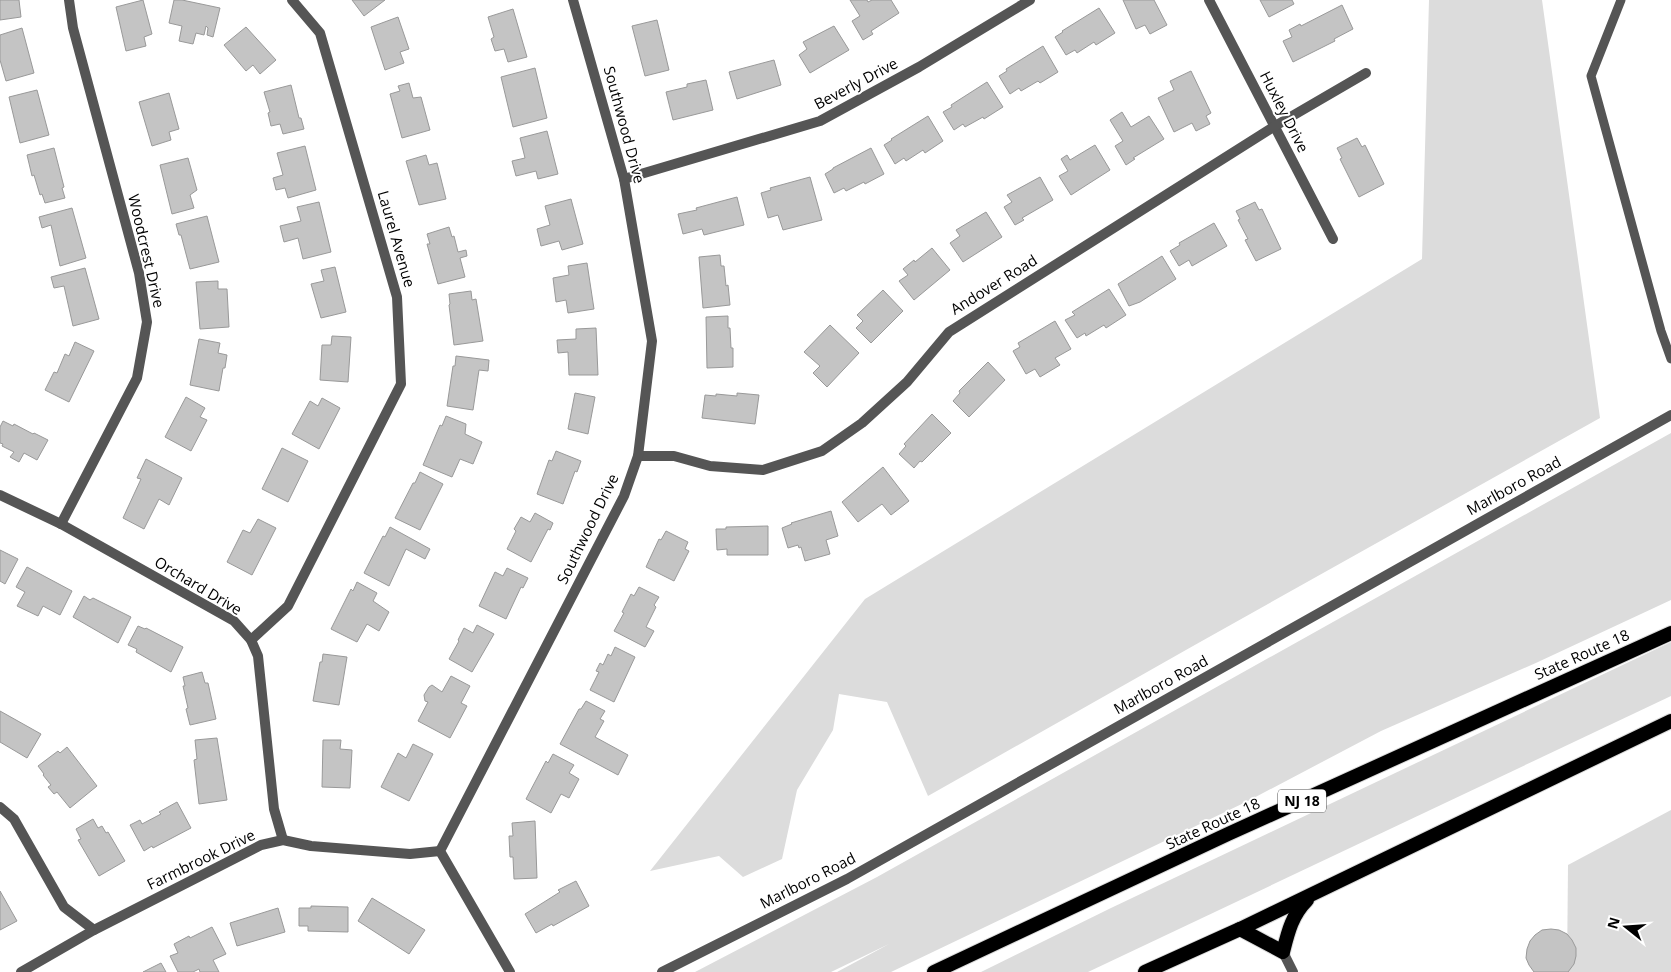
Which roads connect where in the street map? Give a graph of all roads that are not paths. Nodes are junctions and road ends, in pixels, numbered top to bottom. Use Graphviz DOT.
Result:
graph roads {
  1 [pos="70,0"];
  2 [pos="292,0"];
  3 [pos="573,0"];
  4 [pos="1030,0"];
  5 [pos="1209,0"];
  6 [pos="1621,0"];
  7 [pos="1366,73"];
  8 [pos="1275,126"];
  9 [pos="624,179"];
  10 [pos="1333,239"];
  11 [pos="1671,359"];
  12 [pos="1671,416"];
  13 [pos="638,456"];
  14 [pos="0,495"];
  15 [pos="61,524"];
  16 [pos="1671,633"];
  17 [pos="251,640"];
  18 [pos="1671,721"];
  19 [pos="0,807"];
  20 [pos="282,840"];
  21 [pos="440,851"];
  22 [pos="1313,894"];
  23 [pos="1240,929"];
  24 [pos="94,930"];
  25 [pos="1282,952"];
  26 [pos="21,972"];
  27 [pos="510,972"];
  28 [pos="662,972"];
  29 [pos="934,972"];
  30 [pos="1145,972"];
  31 [pos="1293,972"];
  1 -- 15 [label="street, Woodcrest Drive"];
  2 -- 17 [label="street, Laurel Avenue"];
  3 -- 9 [label="street, Southwood Drive"];
  4 -- 9 [label="street, Beverly Drive"];
  5 -- 8 [label="street, Huxley Drive"];
  6 -- 11 [label="lane"];
  7 -- 8 [label="street, Andover Road"];
  8 -- 10 [label="street, Huxley Drive"];
  8 -- 13 [label="street, Andover Road"];
  9 -- 13 [label="street, Southwood Drive"];
  12 -- 28 [label="street, Marlboro Road"];
  13 -- 21 [label="street, Southwood Drive"];
  14 -- 15 [label="street, Orchard Drive"];
  15 -- 17 [label="street, Orchard Drive"];
  16 -- 29 [label="highway, State Route 18 / NJ 18"];
  17 -- 20 [label="street, Orchard Drive"];
  18 -- 22 [label="highway"];
  19 -- 24 [label="street"];
  20 -- 21 [label="street, Farmbrook Drive"];
  20 -- 24 [label="street, Farmbrook Drive"];
  21 -- 27 [label="street"];
  22 -- 23 [label="highway"];
  22 -- 25 [label="highway"];
  23 -- 25 [label="highway"];
  23 -- 30 [label="highway"];
  24 -- 26 [label="street, Farmbrook Drive"];
  25 -- 31 [label="street"];
}
